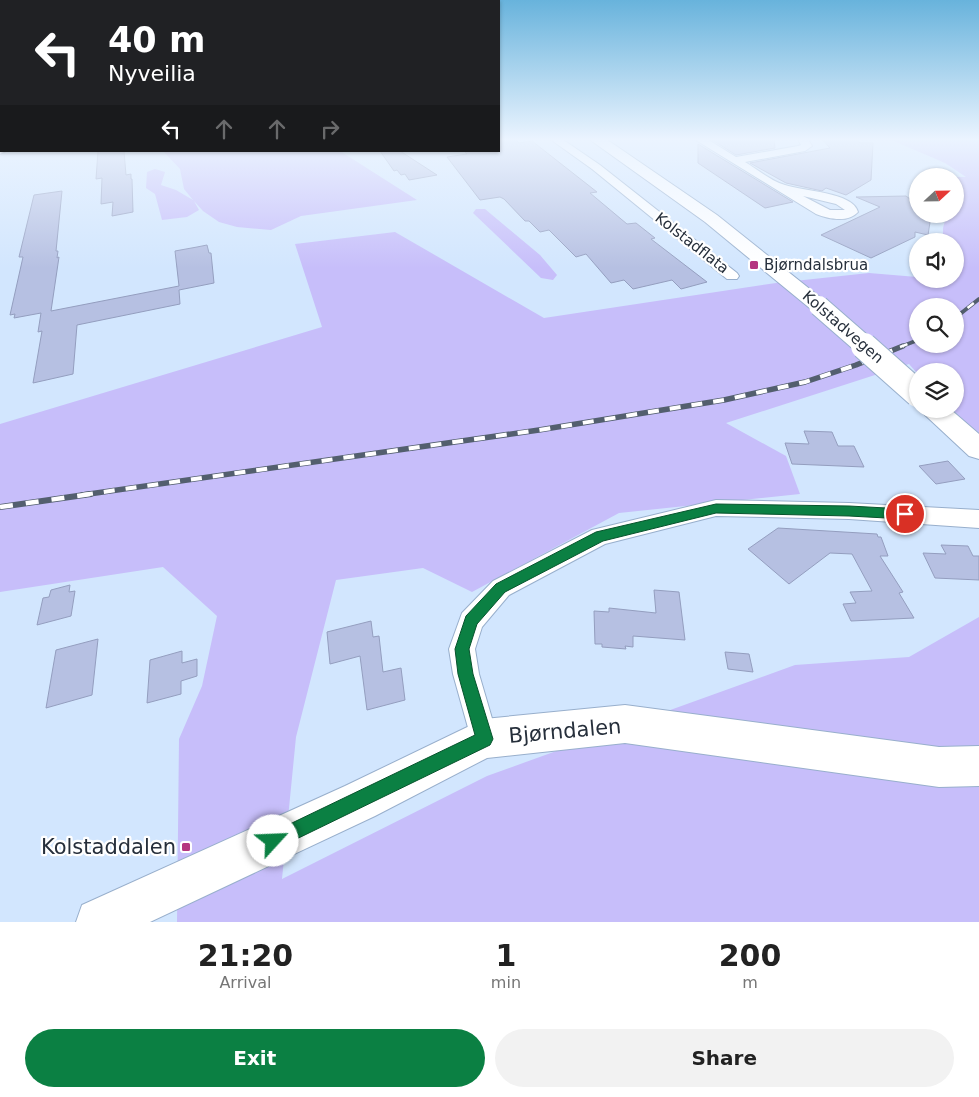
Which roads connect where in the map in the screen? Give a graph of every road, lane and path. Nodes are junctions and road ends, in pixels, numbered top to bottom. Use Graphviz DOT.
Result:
graph roads {
  1 [pos="615,182"];
  2 [pos="659,182"];
  3 [pos="771,182"];
  4 [pos="781,188"];
  5 [pos="732,276"];
  6 [pos="909,386"];
  7 [pos="944,418"];
  8 [pos="979,449"];
  9 [pos="979,519"];
  10 [pos="484,739"];
  11 [pos="979,766"];
  12 [pos="100,922"];
  1 -- 5 [label="street, Kolstadflata"];
  2 -- 6 [label="main road, Kolstadvegen, bridge"];
  3 -- 4 [label="street"];
  4 -- 4 [label="street"];
  7 -- 8 [label="main road"];
  9 -- 10 [label="street"];
  10 -- 11 [label="main road, Bjørndalen"];
  10 -- 12 [label="main road, Bjørndalen"];
}
